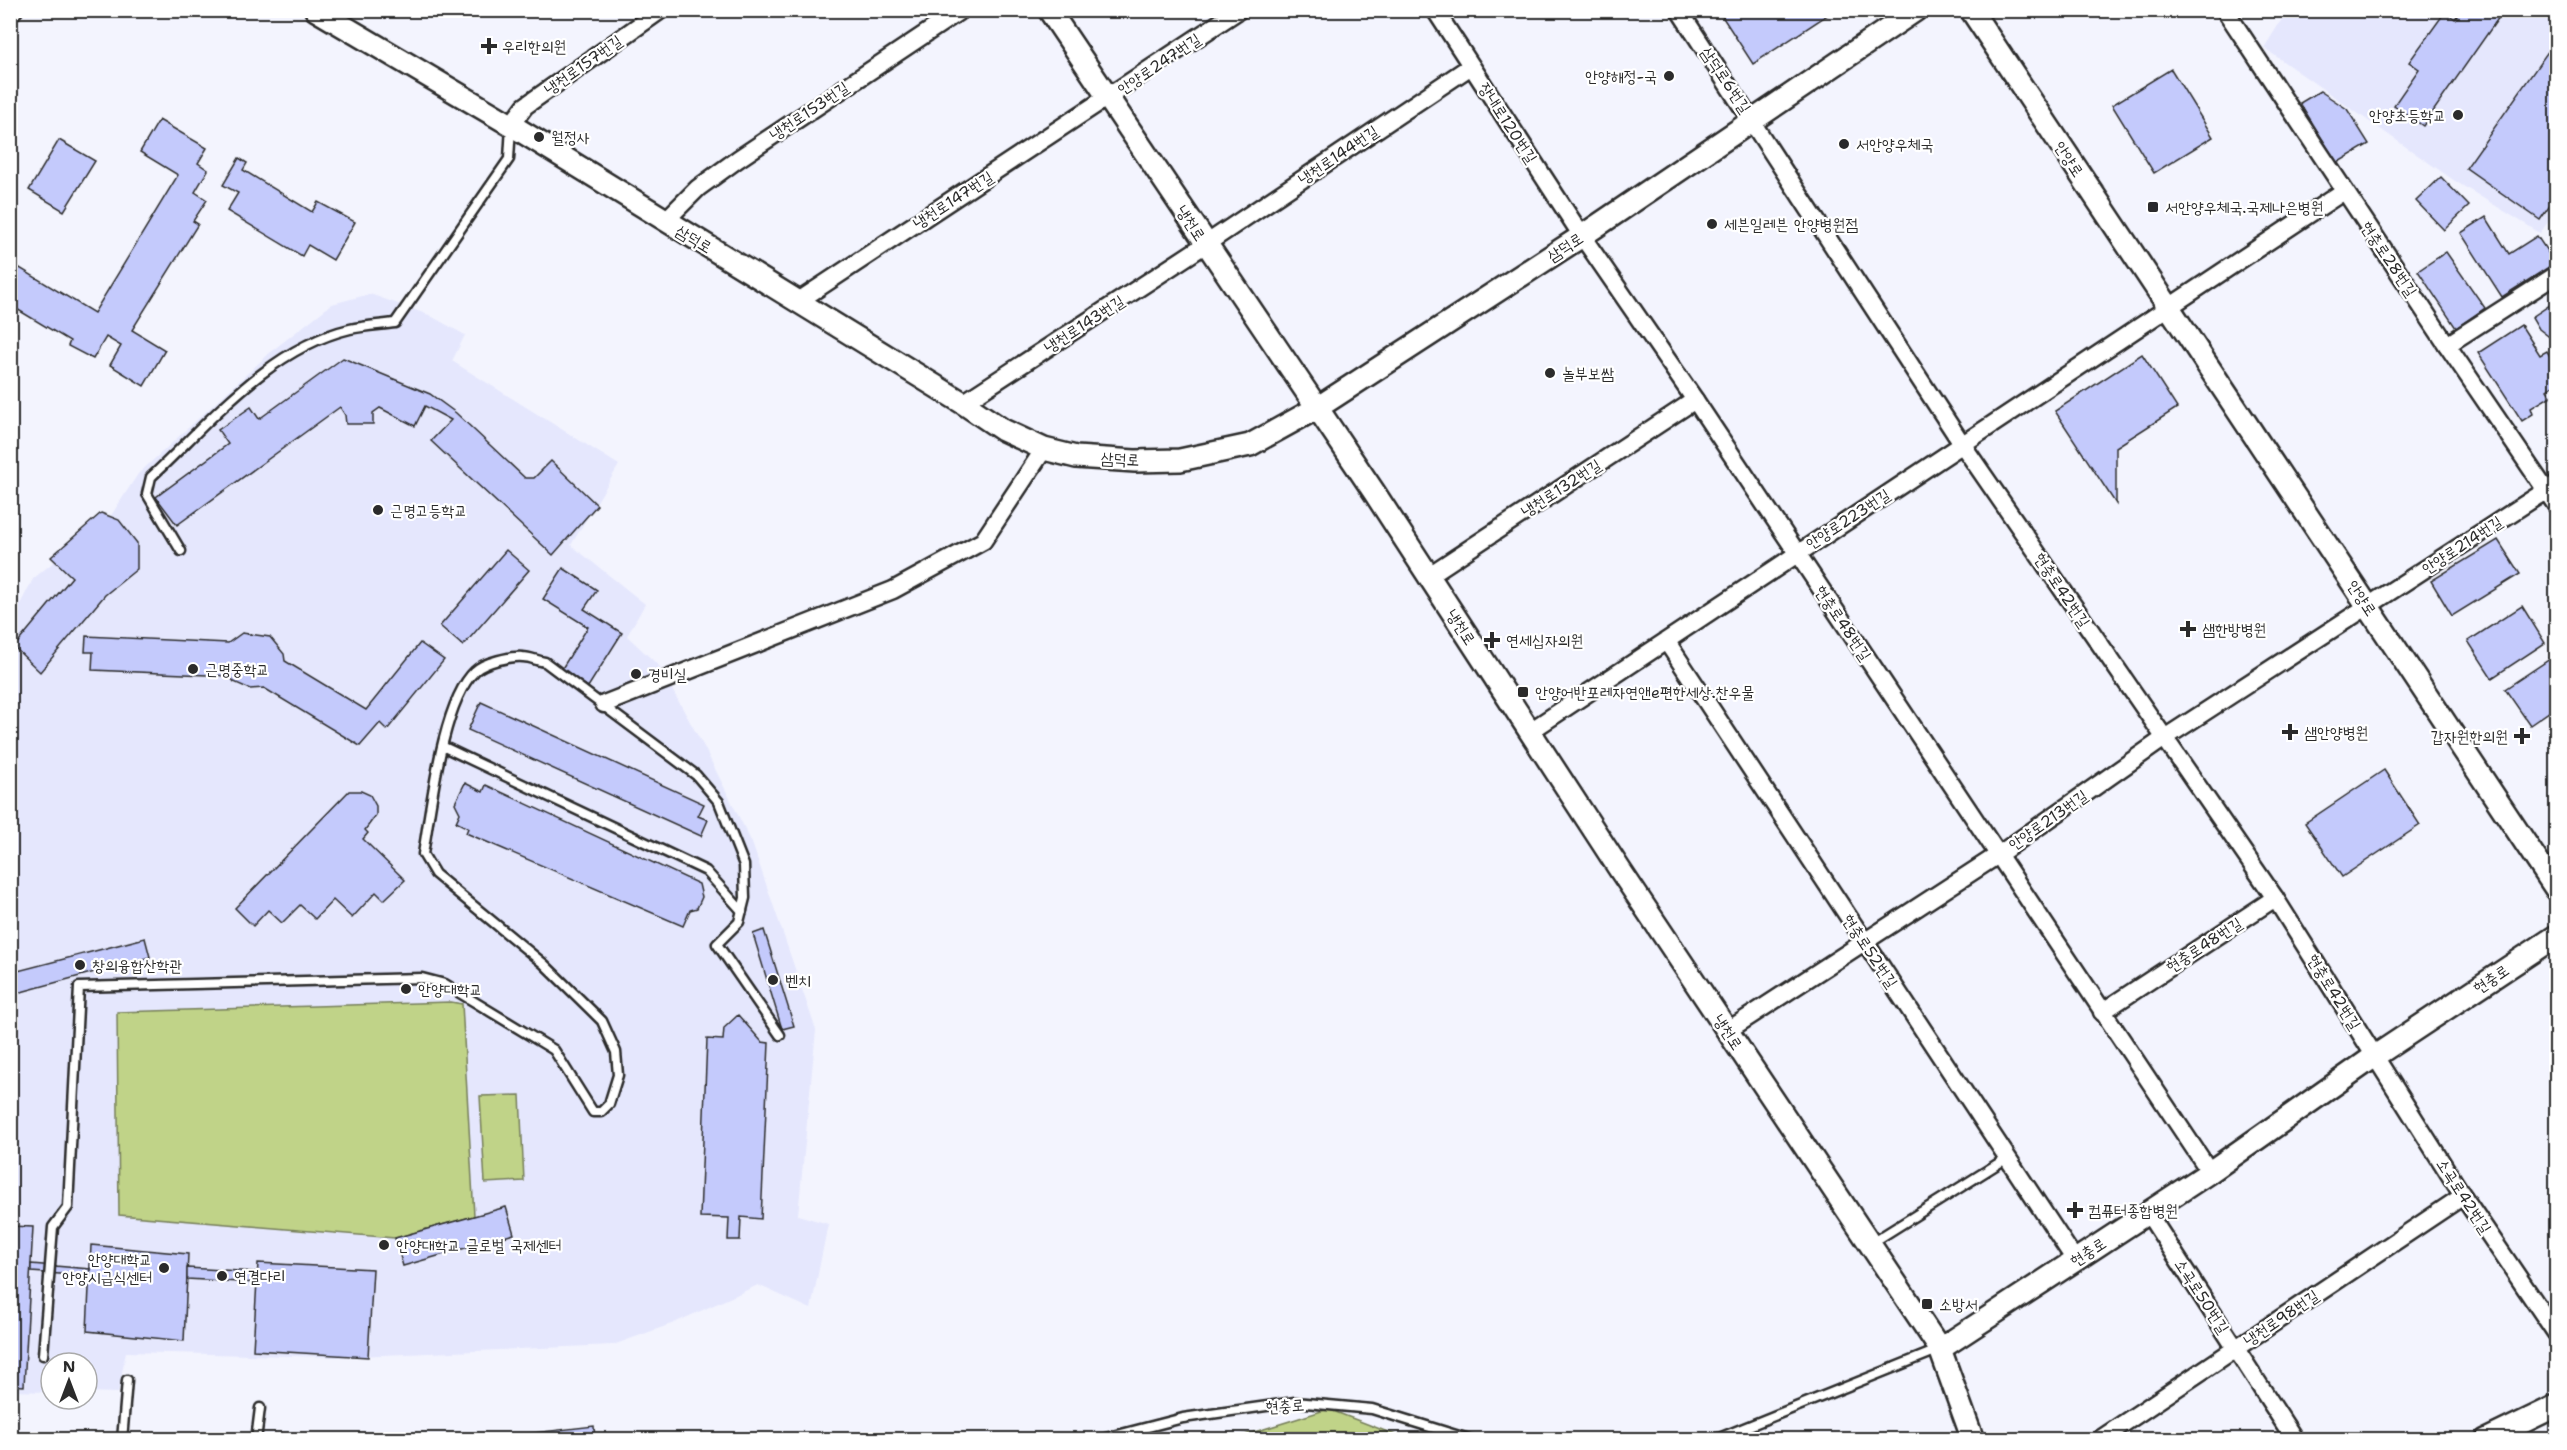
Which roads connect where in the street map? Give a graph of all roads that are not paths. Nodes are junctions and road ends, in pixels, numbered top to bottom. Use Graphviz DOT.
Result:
graph roads {
  1 [pos="961,10"];
  2 [pos="1049,10"];
  3 [pos="1239,10"];
  4 [pos="1435,10"];
  5 [pos="1679,10"];
  6 [pos="1916,10"];
  7 [pos="1971,10"];
  8 [pos="2225,10"];
  9 [pos="651,13"];
  10 [pos="331,14"];
  11 [pos="1471,66"];
  12 [pos="1109,98"];
  13 [pos="1753,120"];
  14 [pos="511,125"];
  15 [pos="2344,191"];
  16 [pos="665,221"];
  17 [pos="1582,236"];
  18 [pos="1206,244"];
  19 [pos="2556,275"];
  20 [pos="797,302"];
  21 [pos="2167,307"];
  22 [pos="2447,345"];
  23 [pos="1695,400"];
  24 [pos="963,403"];
  25 [pos="1317,408"];
  26 [pos="1962,444"];
  27 [pos="1044,449"];
  28 [pos="2553,493"];
  29 [pos="181,551"];
  30 [pos="1796,553"];
  31 [pos="1428,576"];
  32 [pos="2367,606"];
  33 [pos="1667,642"];
  34 [pos="604,704"];
  35 [pos="1528,732"];
  36 [pos="2163,739"];
  37 [pos="444,747"];
  38 [pos="1998,855"];
  39 [pos="2556,889"];
  40 [pos="2275,898"];
  41 [pos="742,911"];
  42 [pos="2556,936"];
  43 [pos="1864,943"];
  44 [pos="2102,1012"];
  45 [pos="1727,1031"];
  46 [pos="780,1035"];
  47 [pos="2375,1056"];
  48 [pos="2007,1158"];
  49 [pos="2210,1172"];
  50 [pos="2463,1196"];
  51 [pos="2148,1213"];
  52 [pos="1870,1245"];
  53 [pos="2075,1260"];
  54 [pos="2556,1333"];
  55 [pos="1940,1349"];
  56 [pos="2236,1349"];
  57 [pos="43,1351"];
  58 [pos="128,1380"];
  59 [pos="2556,1406"];
  60 [pos="260,1408"];
  61 [pos="122,1440"];
  62 [pos="256,1440"];
  63 [pos="1098,1440"];
  64 [pos="1472,1440"];
  65 [pos="1714,1440"];
  66 [pos="1973,1440"];
  67 [pos="2099,1440"];
  68 [pos="2295,1440"];
  69 [pos="2487,1440"];
  1 -- 16 [label="street, 냉천로153번길"];
  2 -- 12 [label="street, 냉천로"];
  3 -- 12 [label="street, 안양로247번길"];
  4 -- 11 [label="street, 장내로120번길"];
  5 -- 13 [label="street, 삼덕로6번길"];
  6 -- 13 [label="street, 삼덕로"];
  7 -- 21 [label="street, 안양로"];
  8 -- 15 [label="street, 현충로28번길"];
  9 -- 14 [label="street, 냉천로157번길"];
  10 -- 14 [label="street, 삼덕로"];
  11 -- 17 [label="street, 장내로120번길"];
  11 -- 18 [label="street, 냉천로144번길"];
  12 -- 18 [label="street, 냉천로"];
  12 -- 20 [label="street, 냉천로147번길"];
  13 -- 17 [label="street, 삼덕로"];
  13 -- 26 [label="street, 현충로42번길"];
  14 -- 16 [label="street, 삼덕로"];
  14 -- 29 [label="lane"];
  15 -- 21 [label="street"];
  15 -- 22 [label="street, 현충로28번길"];
  16 -- 20 [label="street, 삼덕로"];
  17 -- 23 [label="street, 현충로48번길"];
  17 -- 25 [label="street, 삼덕로"];
  18 -- 24 [label="street, 냉천로143번길"];
  18 -- 25 [label="street, 냉천로"];
  19 -- 22 [label="street"];
  20 -- 24 [label="street, 삼덕로"];
  21 -- 26 [label="street, 안양로223번길"];
  21 -- 32 [label="street, 안양로"];
  22 -- 28 [label="street, 현충로28번길"];
  23 -- 30 [label="street, 현충로48번길"];
  23 -- 31 [label="street, 냉천로132번길"];
  24 -- 27 [label="street, 삼덕로"];
  25 -- 27 [label="street, 삼덕로"];
  25 -- 31 [label="street, 냉천로"];
  26 -- 30 [label="street, 안양로223번길"];
  26 -- 36 [label="street, 현충로42번길"];
  27 -- 34 [label="street"];
  28 -- 32 [label="street, 안양로214번길"];
  30 -- 33 [label="street, 안양로223번길"];
  30 -- 38 [label="street, 현충로48번길"];
  31 -- 35 [label="street, 냉천로"];
  32 -- 36 [label="street, 안양로213번길"];
  32 -- 39 [label="street, 안양로"];
  33 -- 35 [label="street, 안양로223번길"];
  33 -- 43 [label="street, 현충로52번길"];
  34 -- 37 [label="lane"];
  34 -- 41 [label="lane"];
  35 -- 45 [label="street, 냉천로"];
  36 -- 38 [label="street, 안양로213번길"];
  36 -- 40 [label="street, 현충로42번길"];
  37 -- 41 [label="lane"];
  37 -- 57 [label="lane"];
  38 -- 43 [label="street, 안양로213번길"];
  38 -- 44 [label="street, 현충로48번길"];
  40 -- 44 [label="street, 현충로48번길"];
  40 -- 47 [label="street, 현충로42번길"];
  41 -- 46 [label="lane"];
  42 -- 47 [label="street, 현충로"];
  43 -- 45 [label="street, 안양로213번길"];
  43 -- 48 [label="street, 현충로52번길"];
  44 -- 49 [label="street, 현충로48번길"];
  45 -- 52 [label="street, 냉천로"];
  47 -- 49 [label="street, 현충로"];
  47 -- 50 [label="street, 소곡로42번길"];
  48 -- 52 [label="lane"];
  48 -- 53 [label="street, 현충로52번길"];
  49 -- 51 [label="street, 현충로"];
  50 -- 54 [label="street, 소곡로42번길"];
  50 -- 56 [label="street, 냉천로98번길"];
  51 -- 53 [label="street, 현충로"];
  51 -- 56 [label="street, 소곡로50번길"];
  52 -- 55 [label="street, 냉천로"];
  53 -- 55 [label="street, 현충로"];
  55 -- 65 [label="lane, 현충로"];
  55 -- 66 [label="street, 냉천로"];
  56 -- 67 [label="street, 냉천로98번길"];
  56 -- 68 [label="street, 소곡로50번길"];
  58 -- 61 [label="lane"];
  59 -- 69 [label="street"];
  60 -- 62 [label="lane"];
  63 -- 64 [label="lane, 현충로"];
}
